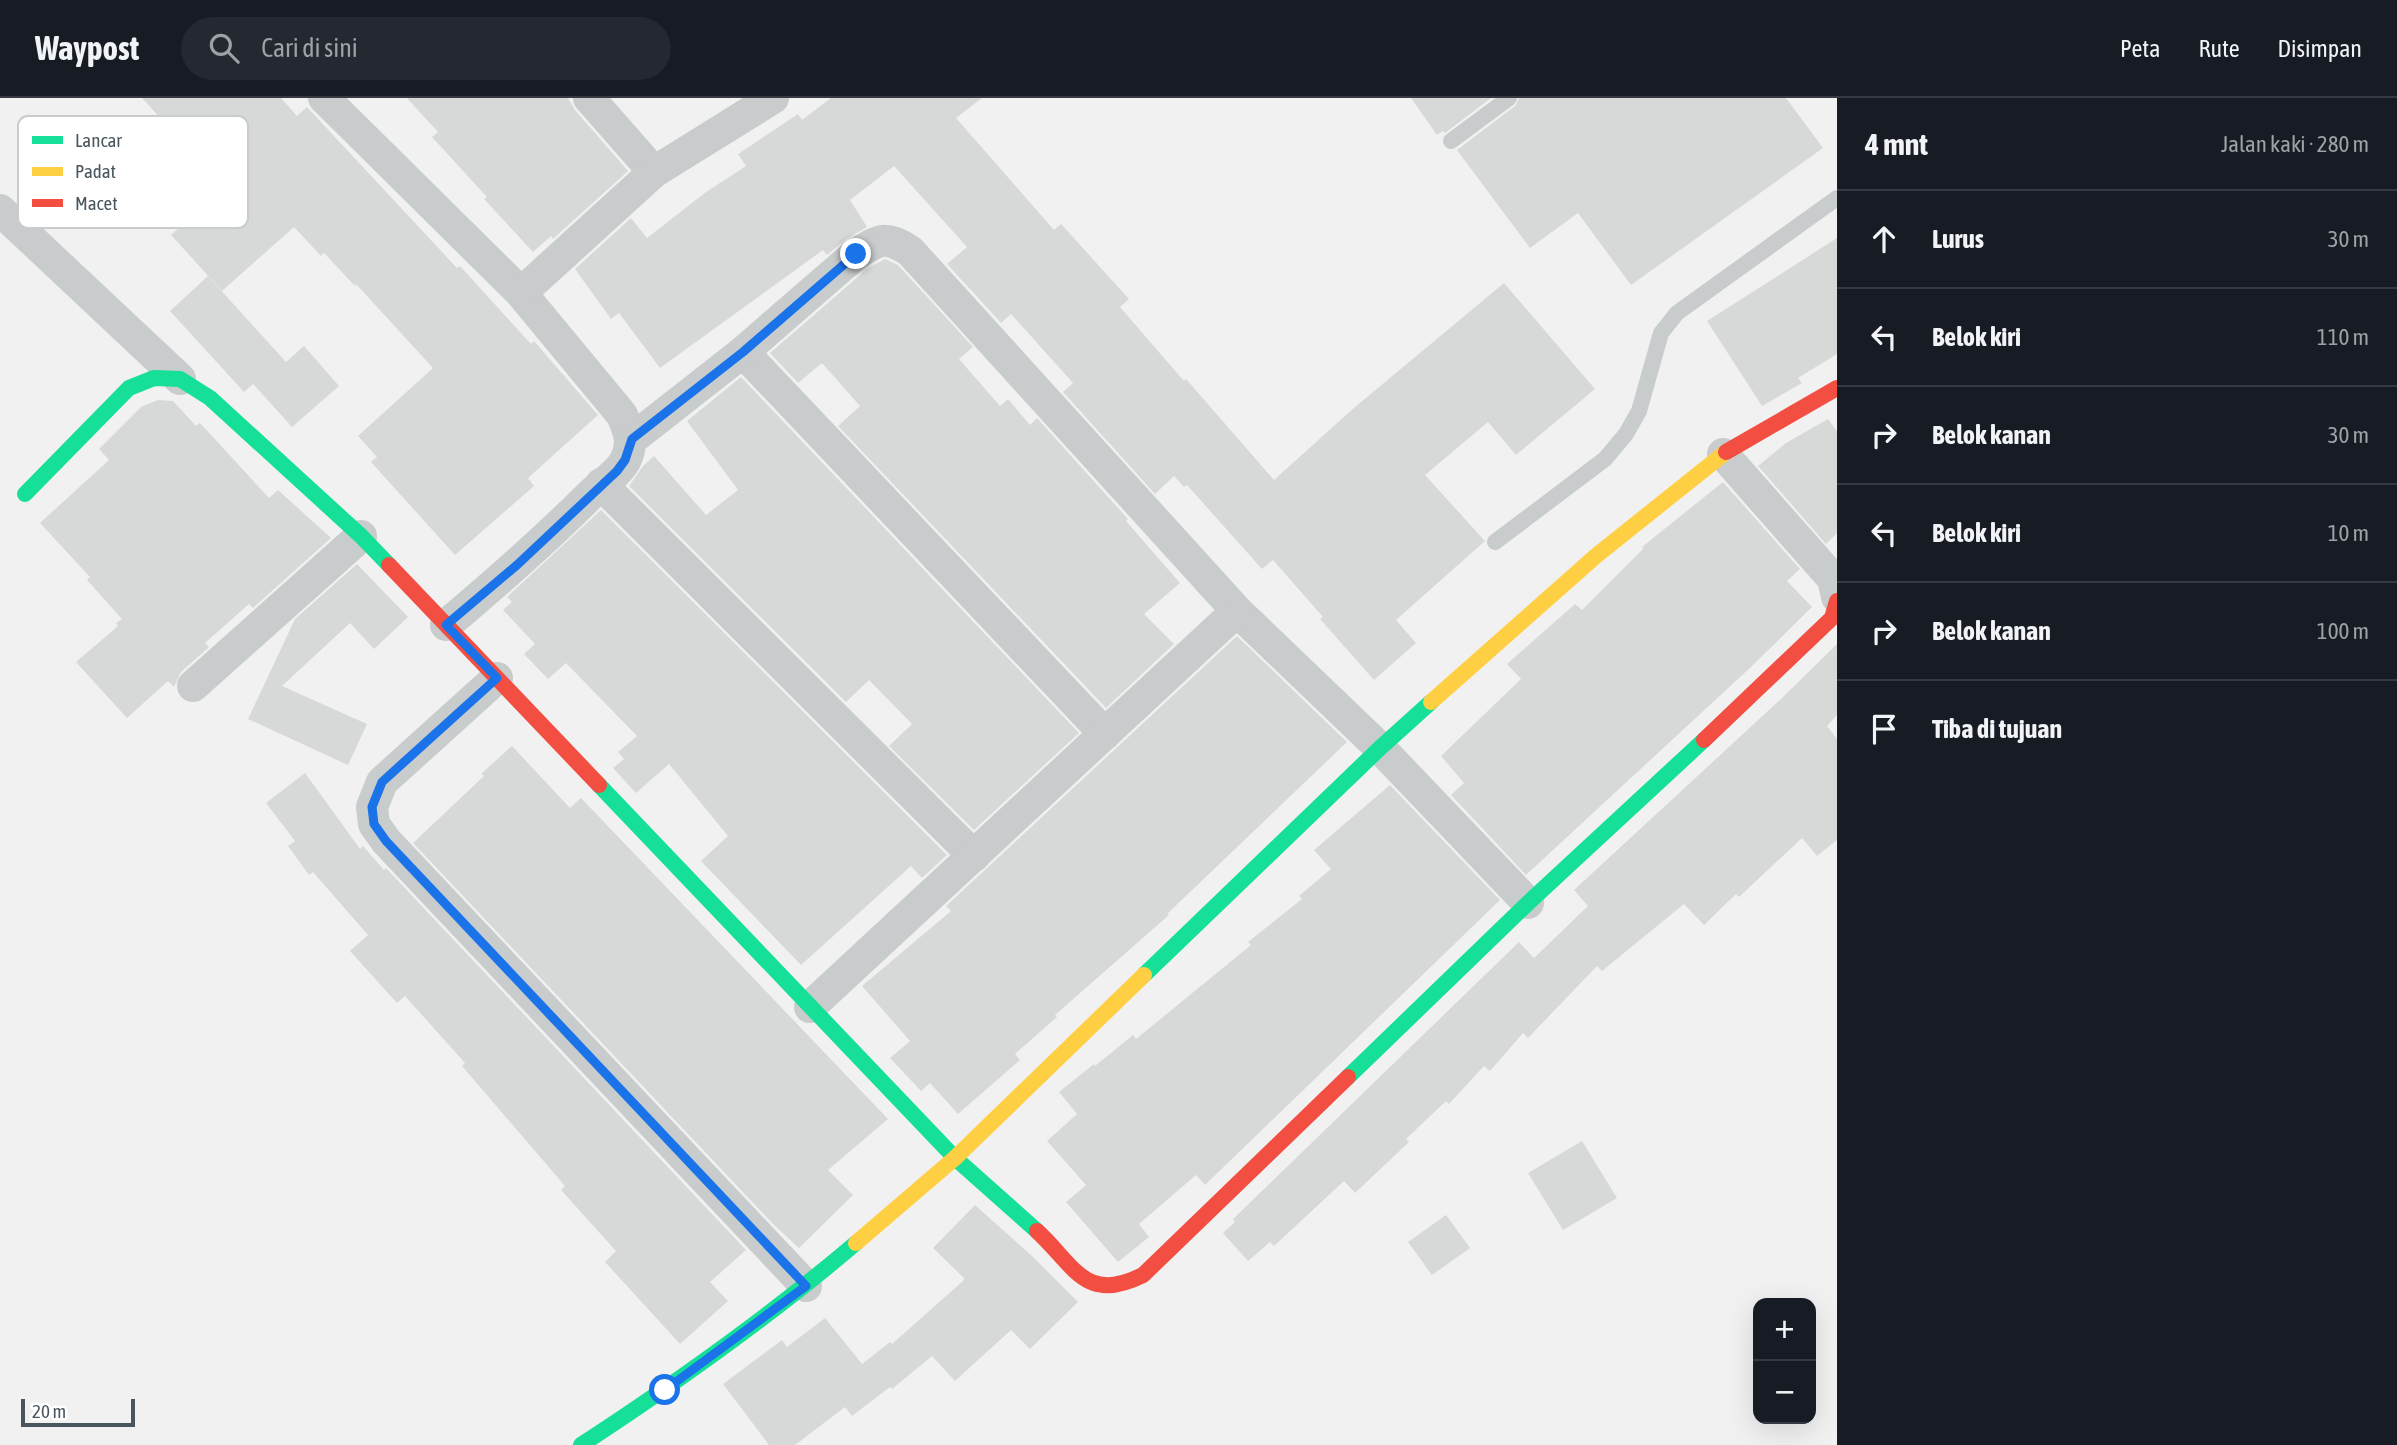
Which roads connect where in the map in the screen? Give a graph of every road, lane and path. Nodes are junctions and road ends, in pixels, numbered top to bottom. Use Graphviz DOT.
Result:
graph roads {
  1 [pos="324,98"];
  2 [pos="589,98"];
  3 [pos="773,98"];
  4 [pos="1509,98"];
  5 [pos="1451,141"];
  6 [pos="654,172"];
  7 [pos="1837,198"];
  8 [pos="0,210"];
  9 [pos="18,227"];
  10 [pos="19,228"];
  11 [pos="521,293"];
  12 [pos="743,352"];
  13 [pos="180,379"];
  14 [pos="1837,388"];
  15 [pos="632,439"];
  16 [pos="1723,454"];
  17 [pos="601,484"];
  18 [pos="25,494"];
  19 [pos="361,536"];
  20 [pos="1496,542"];
  21 [pos="1837,599"];
  22 [pos="1237,611"];
  23 [pos="446,625"];
  24 [pos="497,678"];
  25 [pos="193,685"];
  26 [pos="1105,734"];
  27 [pos="1380,748"];
  28 [pos="974,856"];
  29 [pos="1528,903"];
  30 [pos="810,1007"];
  31 [pos="955,1158"];
  32 [pos="806,1286"];
  33 [pos="581,1445"];
  1 -- 11 [label="street"];
  2 -- 6 [label="street"];
  3 -- 6 [label="street"];
  4 -- 5 [label="lane"];
  6 -- 11 [label="street"];
  7 -- 20 [label="lane"];
  8 -- 9 [label="street"];
  10 -- 13 [label="street"];
  11 -- 15 [label="street"];
  12 -- 15 [label="street"];
  12 -- 22 [label="street"];
  12 -- 26 [label="street"];
  13 -- 18 [label="street"];
  13 -- 19 [label="street"];
  14 -- 16 [label="street"];
  15 -- 17 [label="street"];
  16 -- 21 [label="street"];
  16 -- 27 [label="street"];
  17 -- 23 [label="street"];
  17 -- 28 [label="street"];
  19 -- 23 [label="street"];
  19 -- 25 [label="street"];
  21 -- 29 [label="street"];
  22 -- 26 [label="street"];
  22 -- 27 [label="street"];
  23 -- 24 [label="street"];
  24 -- 30 [label="street"];
  24 -- 32 [label="street"];
  26 -- 28 [label="street"];
  27 -- 29 [label="street"];
  27 -- 31 [label="street"];
  28 -- 30 [label="street"];
  29 -- 31 [label="street"];
  30 -- 31 [label="street"];
  31 -- 32 [label="street"];
  32 -- 33 [label="street"];
}
